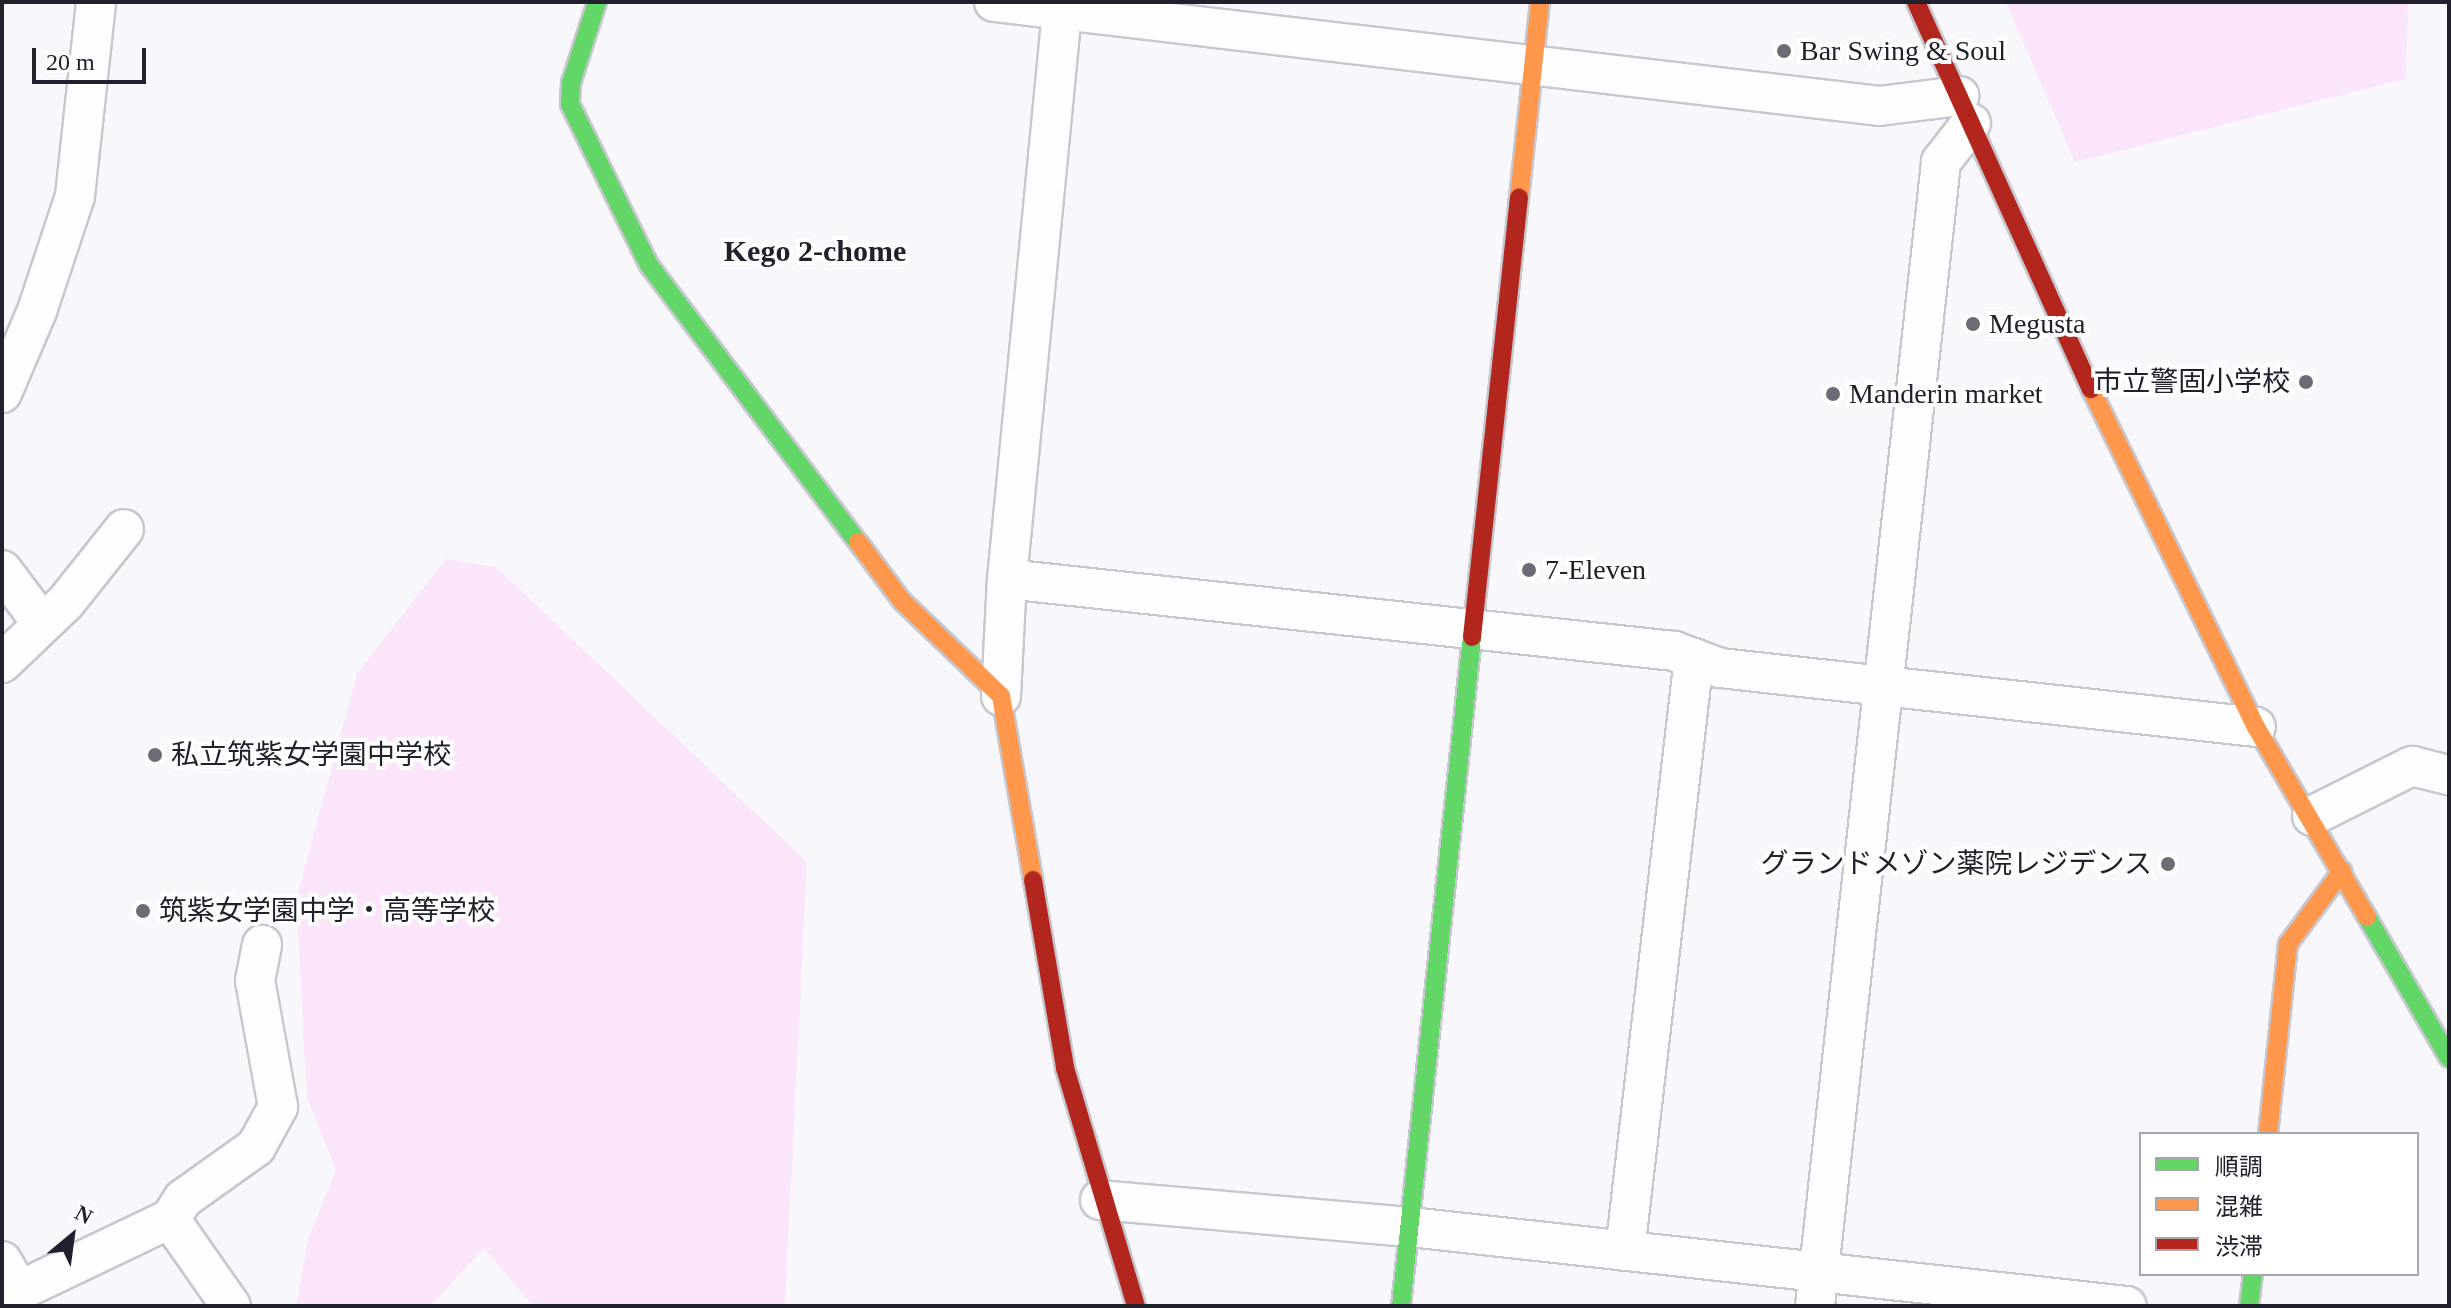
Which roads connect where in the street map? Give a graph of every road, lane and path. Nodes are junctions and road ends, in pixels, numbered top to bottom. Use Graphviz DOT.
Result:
graph roads {
  1 [pos="96,2"];
  2 [pos="597,2"];
  3 [pos="994,2"];
  4 [pos="1540,2"];
  5 [pos="1916,2"];
  6 [pos="1063,6"];
  7 [pos="1533,64"];
  8 [pos="1965,110"];
  9 [pos="2,393"];
  10 [pos="124,529"];
  11 [pos="2,570"];
  12 [pos="1007,579"];
  13 [pos="42,623"];
  14 [pos="1471,627"];
  15 [pos="1694,658"];
  16 [pos="2,663"];
  17 [pos="1880,687"];
  18 [pos="1001,696"];
  19 [pos="2256,727"];
  20 [pos="2449,775"];
  21 [pos="2312,816"];
  22 [pos="2342,871"];
  23 [pos="262,945"];
  24 [pos="2449,1058"];
  25 [pos="2268,1132"];
  26 [pos="1100,1200"];
  27 [pos="170,1219"];
  28 [pos="1410,1227"];
  29 [pos="1625,1251"];
  30 [pos="2253,1276"];
  31 [pos="8,1283"];
  32 [pos="1817,1289"];
  33 [pos="231,1306"];
  34 [pos="1136,1306"];
  35 [pos="1401,1306"];
  36 [pos="2127,1306"];
  37 [pos="2249,1306"];
  1 -- 9 [label="street"];
  2 -- 18 [label="street"];
  3 -- 6 [label="street"];
  4 -- 7 [label="street"];
  5 -- 8 [label="street"];
  6 -- 7 [label="street"];
  6 -- 12 [label="street"];
  7 -- 8 [label="street"];
  7 -- 14 [label="street"];
  8 -- 17 [label="street"];
  8 -- 19 [label="street"];
  10 -- 13 [label="street"];
  11 -- 13 [label="street"];
  12 -- 14 [label="street"];
  12 -- 18 [label="street"];
  13 -- 16 [label="street"];
  14 -- 15 [label="street"];
  14 -- 28 [label="street"];
  15 -- 17 [label="street"];
  15 -- 29 [label="street"];
  17 -- 19 [label="street"];
  17 -- 32 [label="street"];
  18 -- 26 [label="street"];
  19 -- 21 [label="street"];
  20 -- 21 [label="street"];
  21 -- 22 [label="street"];
  22 -- 24 [label="street"];
  22 -- 25 [label="street"];
  23 -- 27 [label="street"];
  26 -- 28 [label="street"];
  26 -- 34 [label="street"];
  27 -- 31 [label="street"];
  27 -- 33 [label="street"];
  28 -- 29 [label="street"];
  28 -- 35 [label="street"];
  29 -- 32 [label="street"];
  30 -- 37 [label="street"];
  32 -- 36 [label="street"];
}
